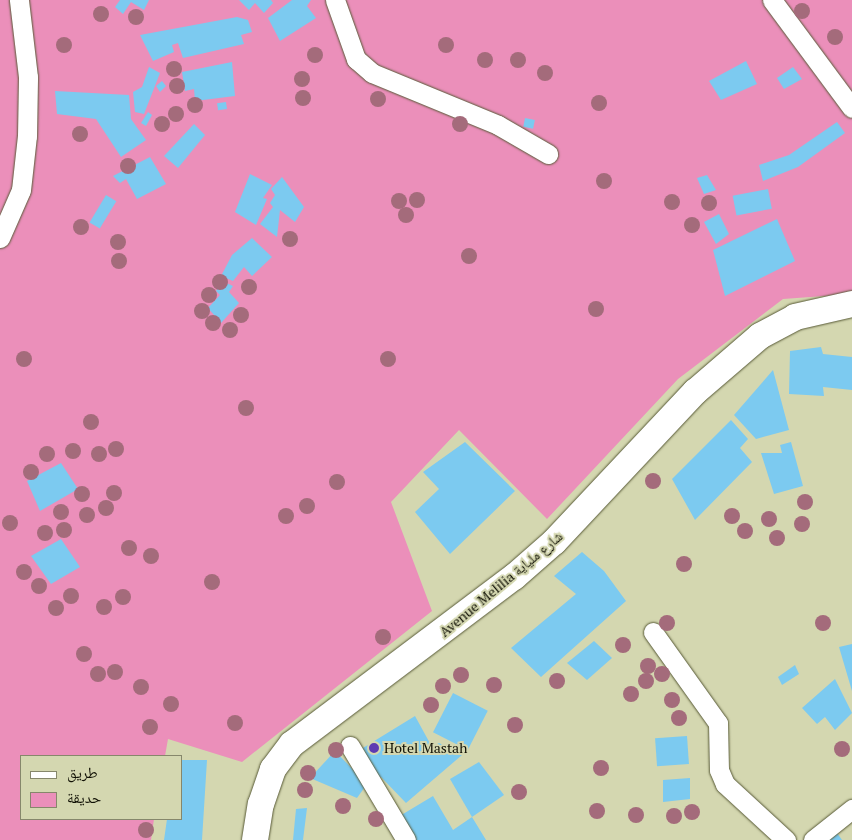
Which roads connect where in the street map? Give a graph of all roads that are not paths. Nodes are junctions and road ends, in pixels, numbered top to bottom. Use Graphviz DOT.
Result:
graph roads {
  1 [pos="20,0"];
  2 [pos="335,0"];
  3 [pos="772,0"];
  4 [pos="852,108"];
  5 [pos="548,154"];
  6 [pos="0,238"];
  7 [pos="852,304"];
  8 [pos="653,632"];
  9 [pos="350,746"];
  10 [pos="852,809"];
  11 [pos="256,840"];
  12 [pos="406,840"];
  13 [pos="786,840"];
  14 [pos="812,840"];
  1 -- 6 [label="street"];
  2 -- 5 [label="street"];
  3 -- 4 [label="street"];
  7 -- 11 [label="street, Avenue Melilia شارع ملياية"];
  8 -- 13 [label="street"];
  9 -- 12 [label="street"];
  10 -- 14 [label="street"];
}
